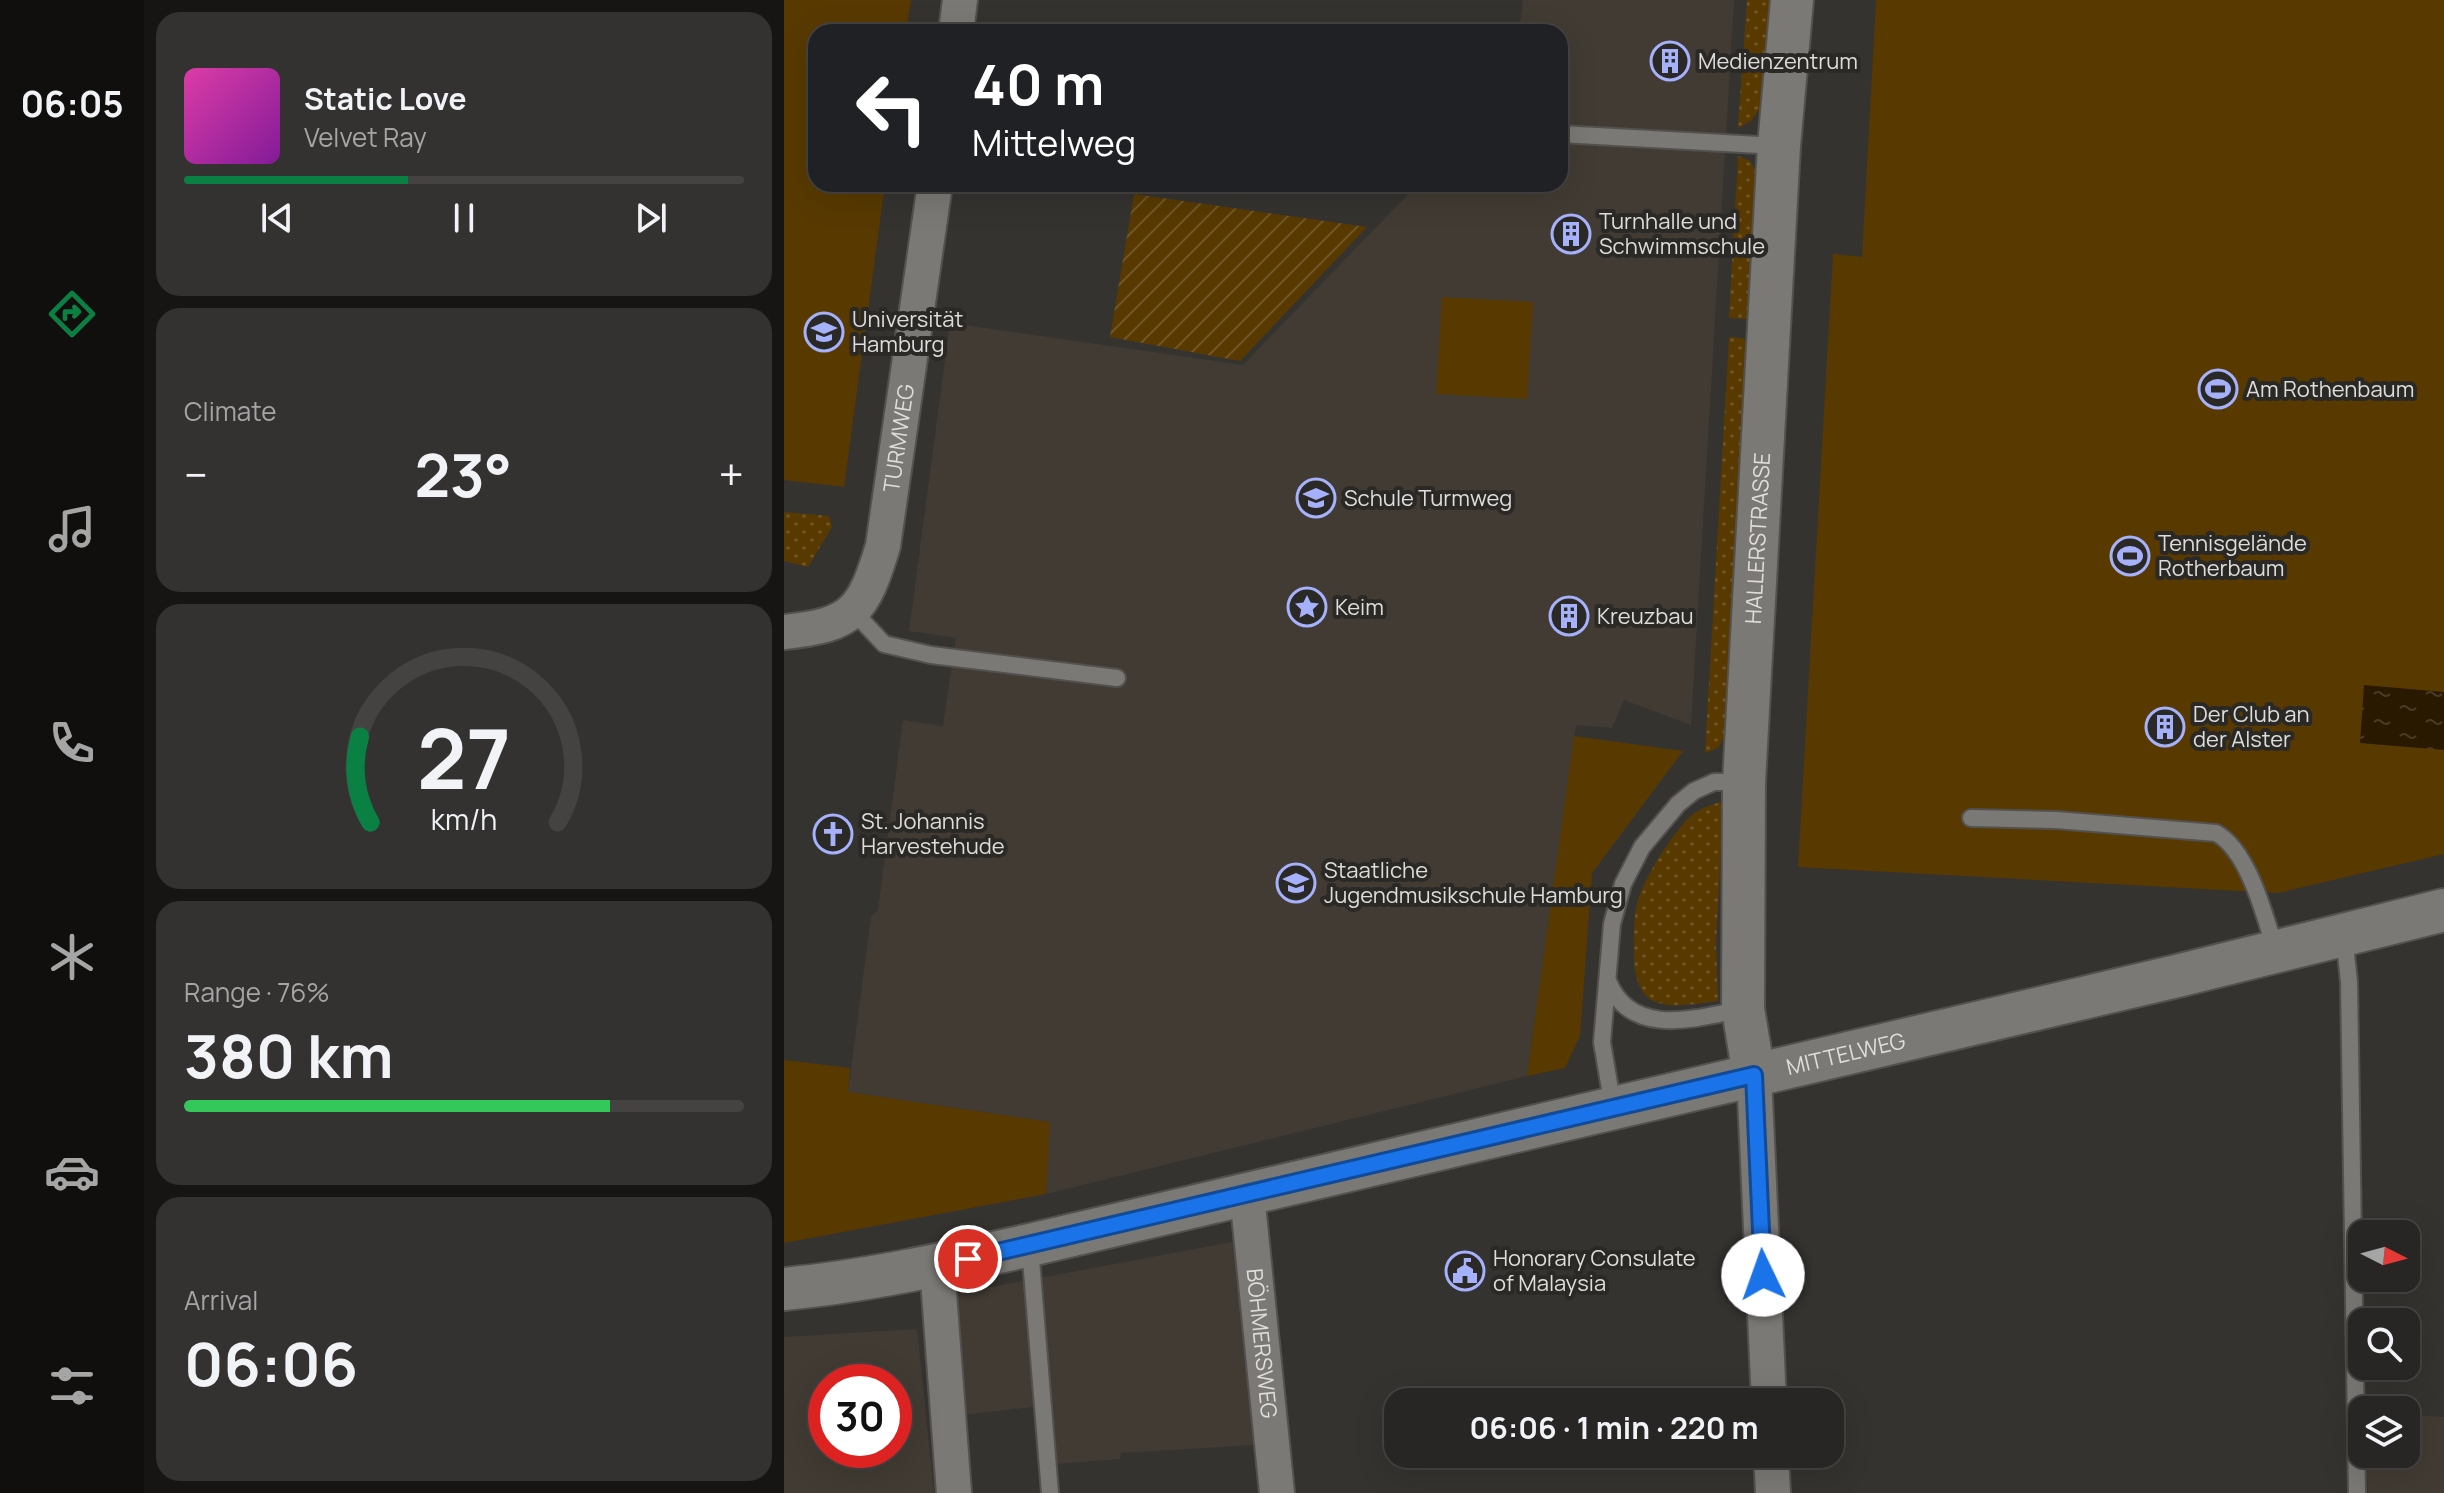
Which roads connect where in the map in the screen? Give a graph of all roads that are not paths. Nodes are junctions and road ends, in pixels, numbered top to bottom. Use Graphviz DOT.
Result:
graph roads {
  1 [pos="960,0"];
  2 [pos="1792,0"];
  3 [pos="957,24"];
  4 [pos="1568,134"];
  5 [pos="1779,146"];
  6 [pos="934,192"];
  7 [pos="854,612"];
  8 [pos="784,632"];
  9 [pos="1117,678"];
  10 [pos="1744,782"];
  11 [pos="1971,818"];
  12 [pos="2444,910"];
  13 [pos="2344,934"];
  14 [pos="2275,951"];
  15 [pos="1607,980"];
  16 [pos="1743,1009"];
  17 [pos="1754,1075"];
  18 [pos="1614,1108"];
  19 [pos="1247,1194"];
  20 [pos="1030,1245"];
  21 [pos="937,1266"];
  22 [pos="784,1289"];
  23 [pos="1768,1388"];
  24 [pos="1772,1468"];
  25 [pos="954,1493"];
  26 [pos="1050,1493"];
  27 [pos="1277,1493"];
  28 [pos="1773,1493"];
  29 [pos="2357,1493"];
  1 -- 3 [label="street"];
  2 -- 5 [label="street, HALLERSTRASSE"];
  4 -- 5 [label="lane"];
  5 -- 10 [label="street, HALLERSTRASSE"];
  6 -- 7 [label="street, TURMWEG"];
  7 -- 8 [label="street"];
  7 -- 9 [label="lane"];
  10 -- 15 [label="lane"];
  10 -- 16 [label="street, HALLERSTRASSE"];
  11 -- 14 [label="lane"];
  12 -- 13 [label="street, MITTELWEG"];
  13 -- 14 [label="street, MITTELWEG"];
  13 -- 29 [label="lane"];
  14 -- 17 [label="street, MITTELWEG"];
  15 -- 16 [label="lane"];
  15 -- 18 [label="lane"];
  16 -- 17 [label="street, HALLERSTRASSE"];
  17 -- 18 [label="street, MITTELWEG"];
  17 -- 23 [label="street"];
  18 -- 19 [label="street, MITTELWEG"];
  19 -- 20 [label="street, MITTELWEG"];
  19 -- 27 [label="street, BÖHMERSWEG"];
  20 -- 21 [label="street, MITTELWEG"];
  20 -- 26 [label="lane"];
  21 -- 22 [label="street, MITTELWEG"];
  21 -- 25 [label="street"];
  24 -- 28 [label="street"];
}
